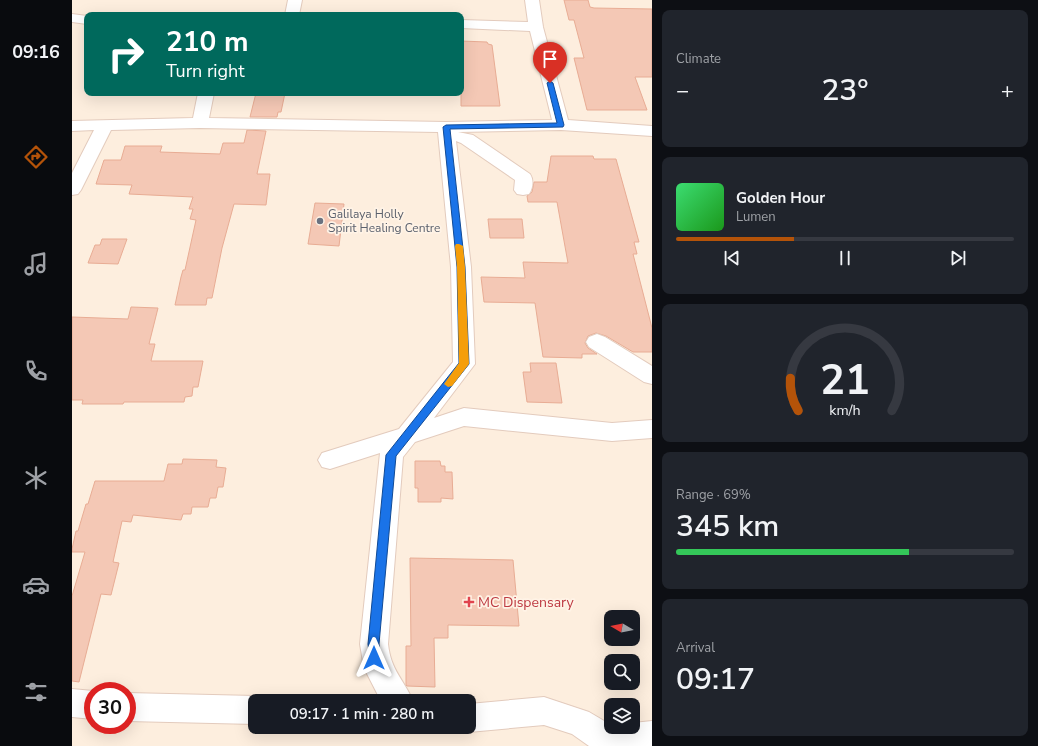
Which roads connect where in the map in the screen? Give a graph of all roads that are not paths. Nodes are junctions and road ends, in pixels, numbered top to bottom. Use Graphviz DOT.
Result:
graph roads {
  1 [pos="295,0"];
  2 [pos="532,0"];
  3 [pos="293,12"];
  4 [pos="72,18"];
  5 [pos="84,20"];
  6 [pos="464,24"];
  7 [pos="536,27"];
  8 [pos="205,96"];
  9 [pos="200,123"];
  10 [pos="105,125"];
  11 [pos="560,125"];
  12 [pos="72,126"];
  13 [pos="446,130"];
  14 [pos="644,130"];
  15 [pos="652,146"];
  16 [pos="72,190"];
  17 [pos="523,190"];
  18 [pos="597,342"];
  19 [pos="652,376"];
  20 [pos="652,429"];
  21 [pos="407,435"];
  22 [pos="330,460"];
  23 [pos="393,694"];
  24 [pos="72,703"];
  25 [pos="84,704"];
  26 [pos="136,707"];
  27 [pos="248,710"];
  28 [pos="476,717"];
  29 [pos="652,736"];
  30 [pos="609,743"];
  1 -- 3 [label="street"];
  2 -- 7 [label="street"];
  4 -- 5 [label="street"];
  6 -- 7 [label="street"];
  7 -- 11 [label="street"];
  8 -- 9 [label="street"];
  9 -- 10 [label="street"];
  9 -- 13 [label="street"];
  10 -- 12 [label="street"];
  10 -- 16 [label="street"];
  11 -- 13 [label="street"];
  11 -- 14 [label="street"];
  13 -- 17 [label="street"];
  13 -- 21 [label="street"];
  14 -- 15 [label="street"];
  18 -- 19 [label="street"];
  20 -- 21 [label="street"];
  21 -- 22 [label="street"];
  21 -- 23 [label="street"];
  24 -- 25 [label="street"];
  26 -- 27 [label="street"];
  28 -- 30 [label="street"];
  29 -- 30 [label="street"];
}
